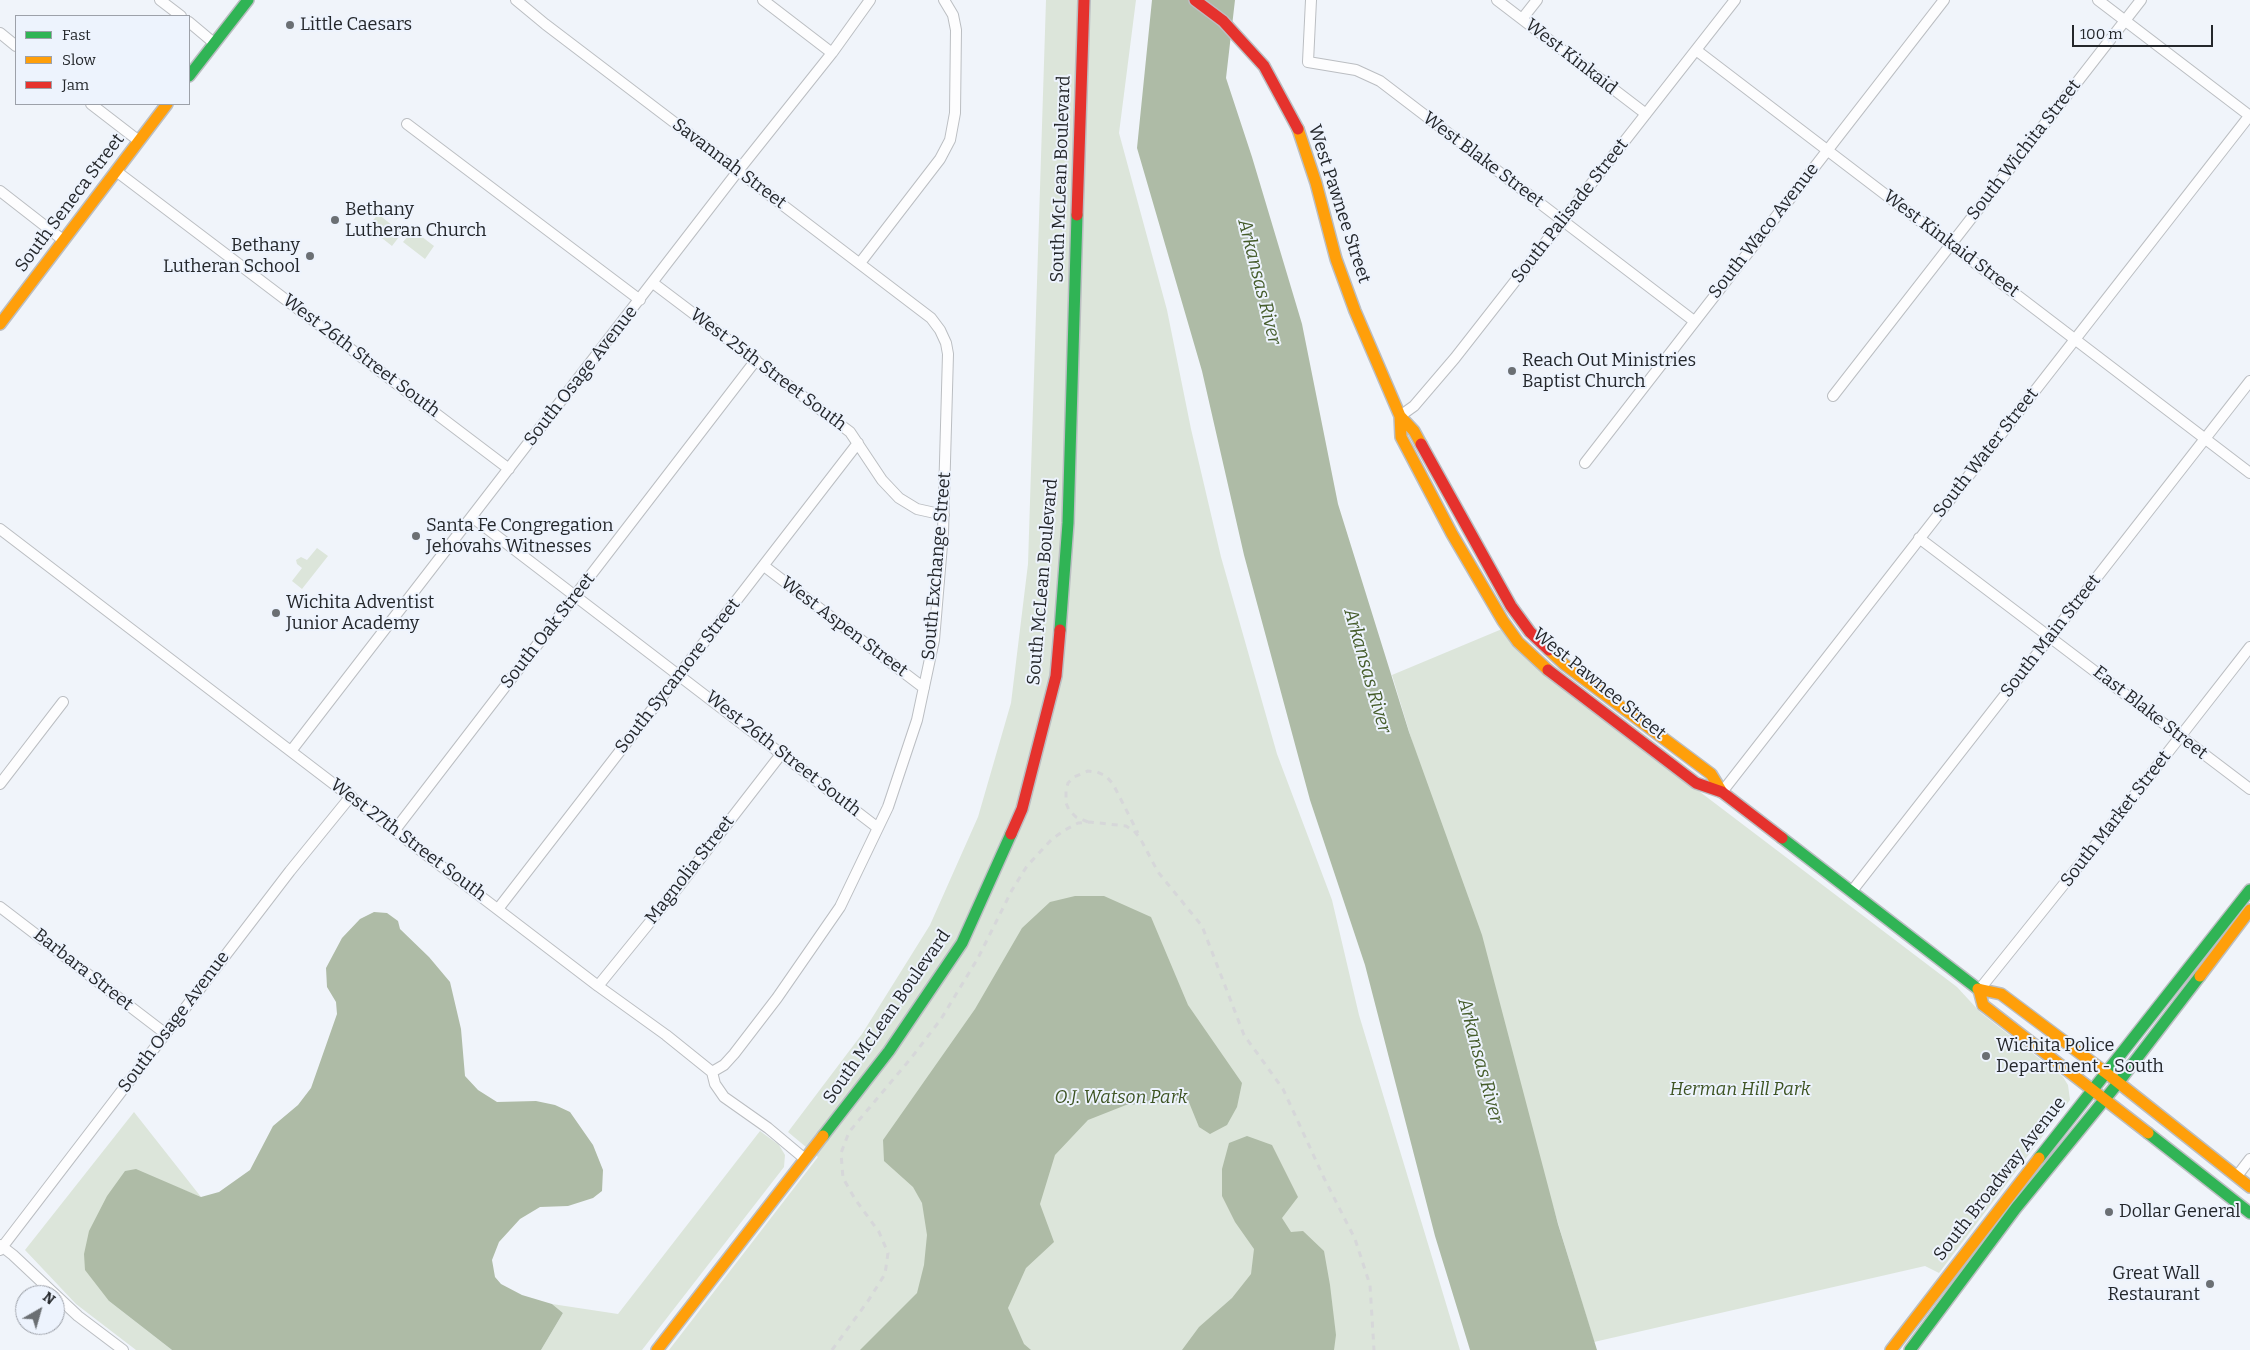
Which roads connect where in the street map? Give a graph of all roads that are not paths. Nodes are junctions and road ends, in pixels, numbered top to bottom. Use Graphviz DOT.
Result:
graph roads {
  1 [pos="160,0"];
  2 [pos="248,0"];
  3 [pos="516,0"];
  4 [pos="763,0"];
  5 [pos="870,0"];
  6 [pos="944,0"];
  7 [pos="1084,0"];
  8 [pos="1195,0"];
  9 [pos="1311,0"];
  10 [pos="1497,0"];
  11 [pos="1537,0"];
  12 [pos="1735,0"];
  13 [pos="1944,0"];
  14 [pos="2098,0"];
  15 [pos="2141,0"];
  16 [pos="180,15"];
  17 [pos="1522,19"];
  18 [pos="2125,21"];
  19 [pos="190,23"];
  20 [pos="0,33"];
  21 [pos="214,43"];
  22 [pos="15,45"];
  23 [pos="1696,50"];
  24 [pos="832,53"];
  25 [pos="190,75"];
  26 [pos="93,105"];
  27 [pos="166,105"];
  28 [pos="1646,114"];
  29 [pos="2250,116"];
  30 [pos="407,124"];
  31 [pos="139,140"];
  32 [pos="1827,150"];
  33 [pos="116,171"];
  34 [pos="738,171"];
  35 [pos="0,191"];
  36 [pos="1563,220"];
  37 [pos="63,240"];
  38 [pos="1951,244"];
  39 [pos="860,263"];
  40 [pos="653,283"];
  41 [pos="640,300"];
  42 [pos="1694,321"];
  43 [pos="0,324"];
  44 [pos="940,330"];
  45 [pos="2076,340"];
  46 [pos="756,360"];
  47 [pos="2250,381"];
  48 [pos="1833,396"];
  49 [pos="1400,416"];
  50 [pos="2205,439"];
  51 [pos="858,443"];
  52 [pos="1585,463"];
  53 [pos="509,469"];
  54 [pos="2250,473"];
  55 [pos="944,515"];
  56 [pos="472,517"];
  57 [pos="0,529"];
  58 [pos="1919,538"];
  59 [pos="764,566"];
  60 [pos="576,596"];
  61 [pos="2050,637"];
  62 [pos="2250,646"];
  63 [pos="680,675"];
  64 [pos="924,688"];
  65 [pos="63,702"];
  66 [pos="2180,736"];
  67 [pos="291,751"];
  68 [pos="782,753"];
  69 [pos="0,784"];
  70 [pos="2250,789"];
  71 [pos="1722,792"];
  72 [pos="351,796"];
  73 [pos="878,828"];
  74 [pos="395,830"];
  75 [pos="2250,890"];
  76 [pos="1852,891"];
  77 [pos="0,906"];
  78 [pos="498,909"];
  79 [pos="2250,910"];
  80 [pos="598,986"];
  81 [pos="1979,990"];
  82 [pos="166,1034"];
  83 [pos="712,1072"];
  84 [pos="2105,1072"];
  85 [pos="2118,1083"];
  86 [pos="2090,1090"];
  87 [pos="2104,1101"];
  88 [pos="2250,1159"];
  89 [pos="805,1160"];
  90 [pos="2237,1176"];
  91 [pos="2250,1187"];
  92 [pos="2250,1213"];
  93 [pos="1,1247"];
  94 [pos="123,1350"];
  95 [pos="657,1350"];
  96 [pos="1891,1350"];
  97 [pos="1910,1350"];
  1 -- 16 [label="street"];
  2 -- 21 [label="main road"];
  3 -- 34 [label="street, Savannah Street"];
  4 -- 24 [label="street"];
  5 -- 24 [label="street, South Osage Avenue"];
  6 -- 39 [label="street"];
  7 -- 89 [label="main road, South McLean Boulevard"];
  8 -- 49 [label="main road, West Pawnee Street"];
  9 -- 36 [label="street, West Blake Street"];
  10 -- 17 [label="street, West Kinkaid"];
  11 -- 17 [label="street"];
  12 -- 23 [label="street, South Palisade Street"];
  13 -- 32 [label="street, South Waco Avenue"];
  14 -- 18 [label="street"];
  15 -- 18 [label="street, South Wichita Street"];
  17 -- 28 [label="street, West Kinkaid"];
  18 -- 29 [label="street"];
  18 -- 38 [label="street, South Wichita Street"];
  19 -- 21 [label="street"];
  20 -- 22 [label="street"];
  21 -- 25 [label="main road"];
  23 -- 28 [label="street, South Palisade Street"];
  23 -- 32 [label="street, West Kinkaid Street"];
  24 -- 34 [label="street, South Osage Avenue"];
  26 -- 31 [label="street"];
  27 -- 31 [label="main road, South Seneca Street"];
  28 -- 36 [label="street, South Palisade Street"];
  29 -- 45 [label="street, South Water Street"];
  30 -- 41 [label="street"];
  31 -- 33 [label="main road, South Seneca Street"];
  32 -- 38 [label="street, West Kinkaid Street"];
  32 -- 42 [label="street, South Waco Avenue"];
  33 -- 37 [label="main road, South Seneca Street"];
  33 -- 53 [label="street, West 26th Street South"];
  34 -- 39 [label="street, Savannah Street"];
  34 -- 40 [label="street, South Osage Avenue"];
  35 -- 37 [label="street"];
  36 -- 42 [label="street, West Blake Street"];
  36 -- 49 [label="street, South Palisade Street"];
  37 -- 43 [label="main road, South Seneca Street"];
  38 -- 45 [label="street, West Kinkaid Street"];
  38 -- 48 [label="street, South Wichita Street"];
  39 -- 44 [label="street, Savannah Street"];
  40 -- 41 [label="street, South Osage Avenue"];
  40 -- 46 [label="street, West 25th Street South"];
  41 -- 53 [label="street, South Osage Avenue"];
  42 -- 52 [label="street, South Waco Avenue"];
  44 -- 55 [label="street, South Exchange Street"];
  45 -- 50 [label="street, West Kinkaid Street"];
  45 -- 58 [label="street, South Water Street"];
  46 -- 51 [label="street, West 25th Street South"];
  46 -- 60 [label="street, South Oak Street"];
  47 -- 50 [label="street, South Main Street"];
  49 -- 71 [label="main road, West Pawnee Street"];
  49 -- 71 [label="main road, West Pawnee Street"];
  50 -- 54 [label="street, West Kinkaid Street"];
  50 -- 61 [label="street, South Main Street"];
  51 -- 55 [label="street, West 25th Street South"];
  51 -- 59 [label="street, South Sycamore Street"];
  53 -- 56 [label="street, South Osage Avenue"];
  55 -- 64 [label="street, South Exchange Street"];
  56 -- 60 [label="street, West 26th Street South"];
  56 -- 67 [label="street, South Osage Avenue"];
  57 -- 67 [label="street, West 27th Street South"];
  58 -- 61 [label="street"];
  58 -- 71 [label="street, South Water Street"];
  59 -- 63 [label="street, South Sycamore Street"];
  59 -- 64 [label="street, West Aspen Street"];
  60 -- 63 [label="street, West 26th Street South"];
  60 -- 74 [label="street, South Oak Street"];
  61 -- 66 [label="street, East Blake Street"];
  61 -- 76 [label="street, South Main Street"];
  62 -- 66 [label="street, South Market Street"];
  63 -- 68 [label="street, West 26th Street South"];
  63 -- 78 [label="street, South Sycamore Street"];
  64 -- 73 [label="street, South Exchange Street"];
  65 -- 69 [label="street"];
  66 -- 70 [label="street, East Blake Street"];
  66 -- 81 [label="street, South Market Street"];
  67 -- 72 [label="street, West 27th Street South"];
  68 -- 73 [label="street, West 26th Street South"];
  68 -- 80 [label="street, Magnolia Street"];
  71 -- 76 [label="main road, West Pawnee Street"];
  72 -- 74 [label="street, West 27th Street South"];
  72 -- 82 [label="street, South Osage Avenue"];
  73 -- 83 [label="street, South Exchange Street"];
  74 -- 78 [label="street, West 27th Street South"];
  75 -- 84 [label="main road, South Broadway Avenue"];
  76 -- 81 [label="main road, West Pawnee Street"];
  77 -- 82 [label="street, Barbara Street"];
  78 -- 80 [label="street, West 27th Street South"];
  79 -- 85 [label="main road, South Broadway Avenue"];
  80 -- 83 [label="street, West 27th Street South"];
  81 -- 84 [label="main road"];
  81 -- 86 [label="main road"];
  82 -- 93 [label="street, South Osage Avenue"];
  83 -- 89 [label="street, West 27th Street South"];
  84 -- 85 [label="main road"];
  84 -- 86 [label="main road, South Broadway Avenue"];
  85 -- 87 [label="main road, South Broadway Avenue"];
  85 -- 90 [label="main road"];
  86 -- 87 [label="main road"];
  86 -- 96 [label="main road, South Broadway Avenue"];
  87 -- 92 [label="main road"];
  87 -- 97 [label="main road, South Broadway Avenue"];
  88 -- 90 [label="street"];
  89 -- 95 [label="main road, South McLean Boulevard"];
  90 -- 91 [label="main road"];
  93 -- 94 [label="street"];
}
